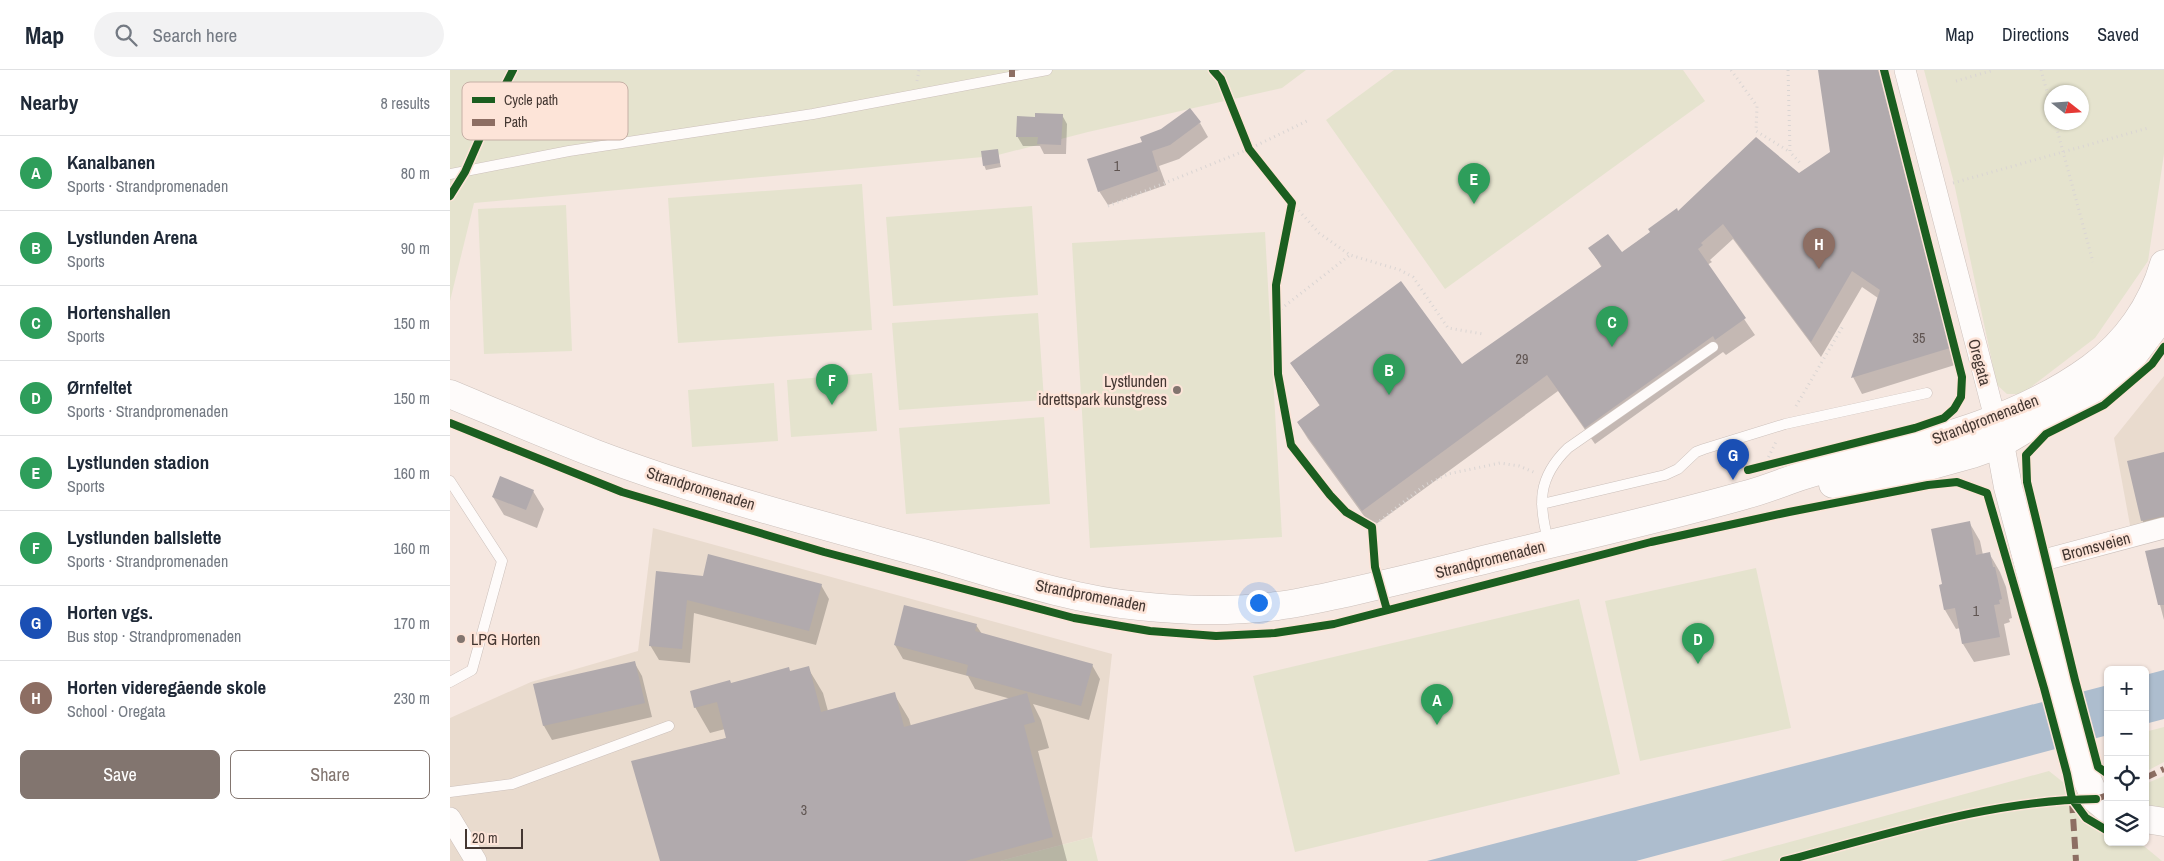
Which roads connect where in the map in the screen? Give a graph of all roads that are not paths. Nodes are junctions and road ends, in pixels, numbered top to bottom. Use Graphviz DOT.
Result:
graph roads {
  1 [pos="1047,70"];
  2 [pos="1905,70"];
  3 [pos="450,174"];
  4 [pos="2164,264"];
  5 [pos="2164,314"];
  6 [pos="1713,347"];
  7 [pos="1927,393"];
  8 [pos="450,394"];
  9 [pos="1998,431"];
  10 [pos="450,481"];
  11 [pos="1542,504"];
  12 [pos="2164,528"];
  13 [pos="1549,544"];
  14 [pos="2029,564"];
  15 [pos="450,682"];
  16 [pos="670,726"];
  17 [pos="450,792"];
  18 [pos="2104,806"];
  19 [pos="450,818"];
  20 [pos="2149,820"];
  21 [pos="2164,822"];
  22 [pos="476,861"];
  1 -- 3 [label="lane"];
  2 -- 9 [label="street, Oregata"];
  4 -- 9 [label="main road, Strandpromenaden"];
  5 -- 9 [label="main road, Strandpromenaden"];
  6 -- 11 [label="lane"];
  7 -- 11 [label="lane"];
  8 -- 13 [label="main road, Strandpromenaden"];
  9 -- 13 [label="main road, Strandpromenaden"];
  9 -- 14 [label="main road, Oregata"];
  10 -- 15 [label="lane"];
  11 -- 13 [label="lane"];
  12 -- 14 [label="street, Bromsveien"];
  14 -- 18 [label="main road, Oregata"];
  16 -- 17 [label="lane"];
  19 -- 22 [label="street"];
  20 -- 21 [label="main road"];
}
